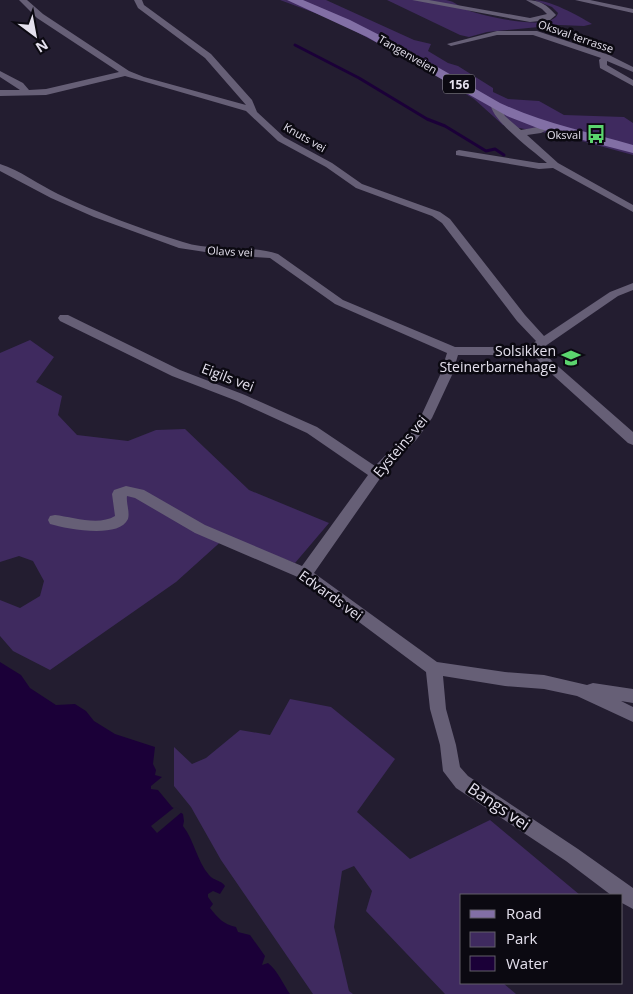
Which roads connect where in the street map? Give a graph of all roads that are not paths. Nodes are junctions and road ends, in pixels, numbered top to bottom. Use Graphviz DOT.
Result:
graph roads {
  1 [pos="23,0"];
  2 [pos="138,0"];
  3 [pos="293,0"];
  4 [pos="416,0"];
  5 [pos="530,0"];
  6 [pos="579,0"];
  7 [pos="633,11"];
  8 [pos="451,44"];
  9 [pos="606,57"];
  10 [pos="633,70"];
  11 [pos="126,72"];
  12 [pos="0,73"];
  13 [pos="633,83"];
  14 [pos="0,93"];
  15 [pos="27,93"];
  16 [pos="494,106"];
  17 [pos="252,111"];
  18 [pos="546,127"];
  19 [pos="518,133"];
  20 [pos="633,149"];
  21 [pos="459,153"];
  22 [pos="555,164"];
  23 [pos="0,168"];
  24 [pos="633,209"];
  25 [pos="633,286"];
  26 [pos="64,318"];
  27 [pos="538,344"];
  28 [pos="453,351"];
  29 [pos="633,440"];
  30 [pos="376,474"];
  31 [pos="55,520"];
  32 [pos="305,574"];
  33 [pos="433,668"];
  34 [pos="580,689"];
  35 [pos="633,696"];
  36 [pos="633,715"];
  37 [pos="633,900"];
  1 -- 11 [label="street, Knuts vei"];
  2 -- 17 [label="street"];
  3 -- 16 [label="main road, Tangenveien / 156"];
  4 -- 5 [label="street"];
  6 -- 7 [label="street"];
  8 -- 9 [label="street, Oksval terrasse"];
  9 -- 10 [label="street, Oksval terrasse"];
  9 -- 13 [label="street"];
  11 -- 15 [label="street"];
  11 -- 17 [label="street, Knuts vei"];
  12 -- 15 [label="street"];
  14 -- 15 [label="street"];
  16 -- 18 [label="main road, Tangenveien / 156"];
  16 -- 19 [label="street"];
  17 -- 27 [label="street, Knuts vei"];
  18 -- 19 [label="street"];
  18 -- 20 [label="main road, Tangenveien / 156"];
  19 -- 22 [label="street"];
  21 -- 22 [label="street"];
  22 -- 24 [label="street"];
  23 -- 28 [label="street, Olavs vei"];
  25 -- 27 [label="street"];
  26 -- 30 [label="street, Eigils vei"];
  27 -- 28 [label="street"];
  27 -- 29 [label="street, Knuts vei"];
  28 -- 30 [label="street, Eysteins vei"];
  30 -- 32 [label="street, Eysteins vei"];
  31 -- 32 [label="street, Edvards vei"];
  32 -- 33 [label="street, Edvards vei"];
  33 -- 34 [label="street, Edvards vei"];
  33 -- 37 [label="street, Bangs vei"];
  34 -- 35 [label="street"];
  34 -- 36 [label="street, Edvards vei"];
}
